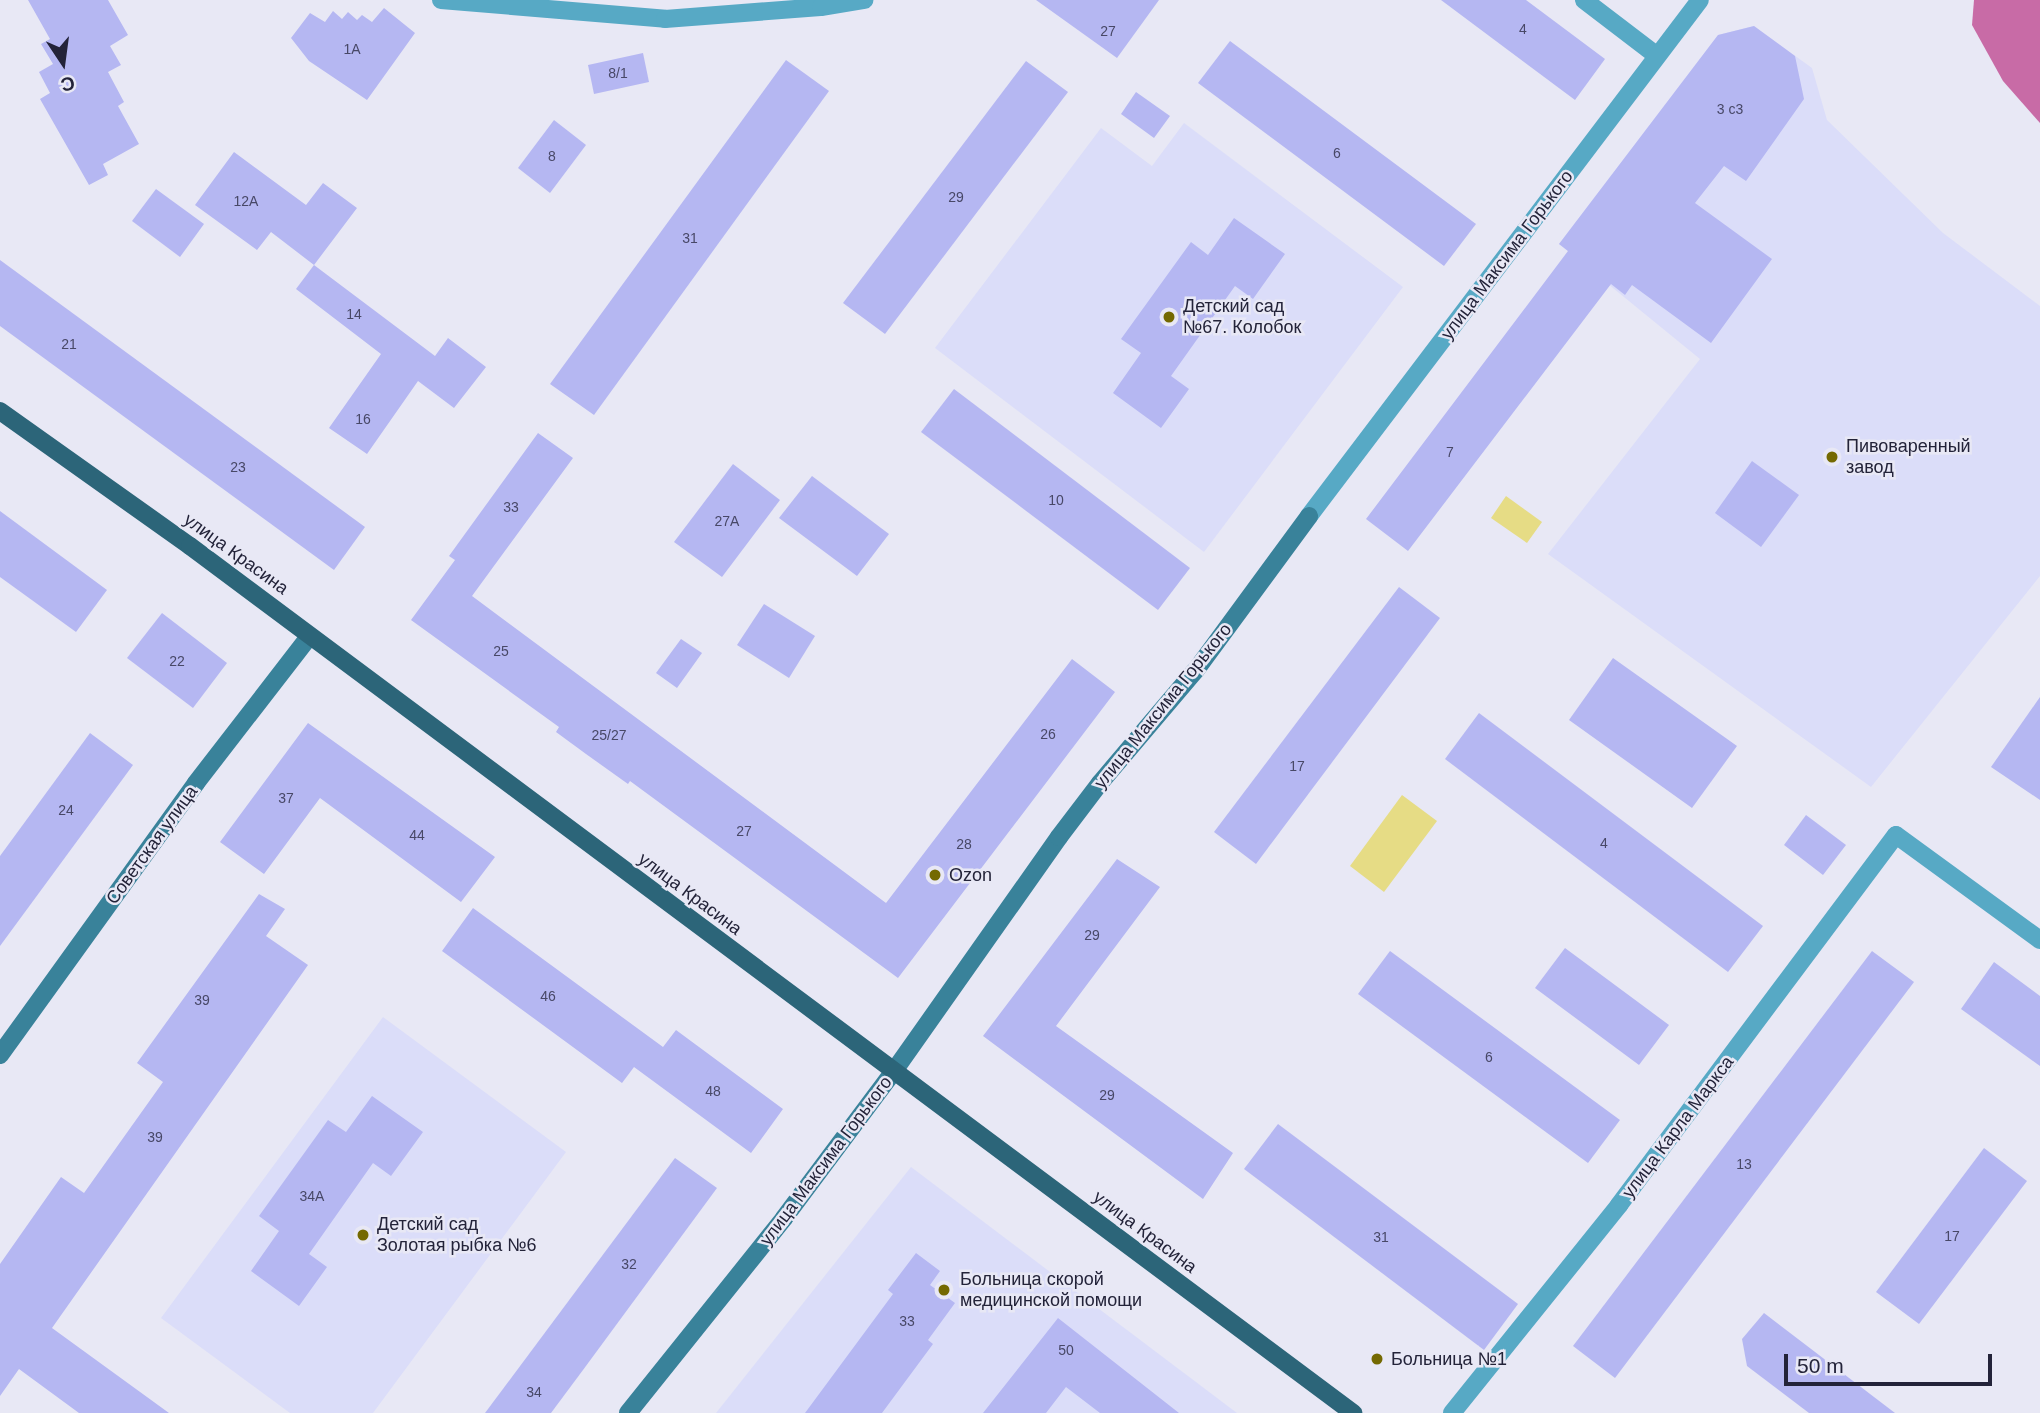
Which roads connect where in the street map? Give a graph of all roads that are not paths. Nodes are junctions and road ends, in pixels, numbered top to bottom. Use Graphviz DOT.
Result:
graph roads {
  1 [pos="440,0"];
  2 [pos="864,0"];
  3 [pos="1584,0"];
  4 [pos="1700,0"];
  5 [pos="1656,55"];
  6 [pos="0,411"];
  7 [pos="309,637"];
  8 [pos="2040,940"];
  9 [pos="0,1055"];
  10 [pos="894,1072"];
  11 [pos="628,1413"];
  12 [pos="1353,1413"];
  13 [pos="1452,1413"];
  1 -- 2 [label="street"];
  3 -- 5 [label="street"];
  4 -- 5 [label="street, улица Максима Горького"];
  5 -- 10 [label="street, улица Максима Горького"];
  6 -- 7 [label="main road, улица Красина"];
  7 -- 9 [label="street, Советская улица"];
  7 -- 10 [label="main road, улица Красина"];
  8 -- 13 [label="street, улица Карла Маркса"];
  10 -- 11 [label="street, улица Максима Горького"];
  10 -- 12 [label="main road, улица Красина"];
}
